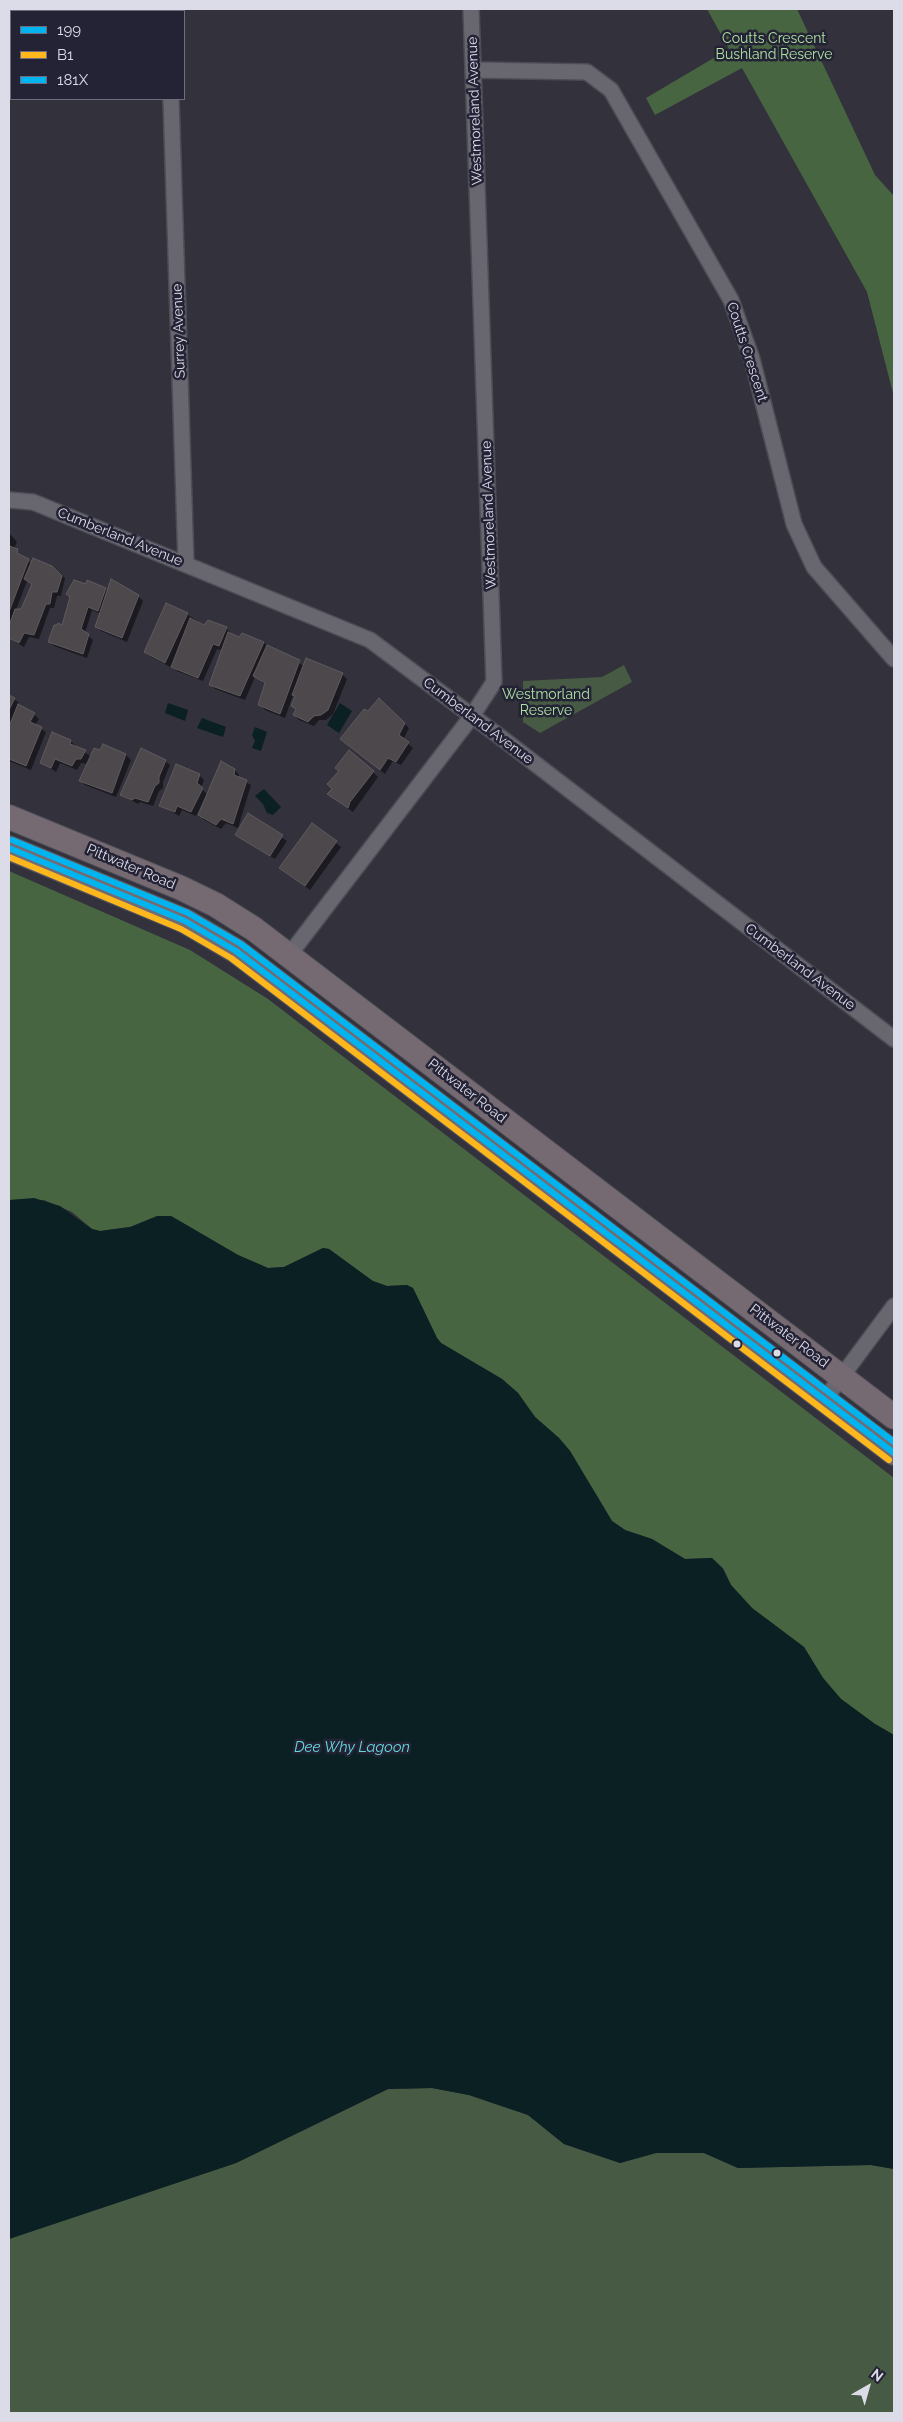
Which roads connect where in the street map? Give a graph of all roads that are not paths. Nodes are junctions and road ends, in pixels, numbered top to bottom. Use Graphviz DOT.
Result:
graph roads {
  1 [pos="471,9"];
  2 [pos="474,70"];
  3 [pos="171,100"];
  4 [pos="9,500"];
  5 [pos="186,563"];
  6 [pos="894,659"];
  7 [pos="472,716"];
  8 [pos="9,817"];
  9 [pos="9,848"];
  10 [pos="290,954"];
  11 [pos="894,1039"];
  12 [pos="894,1306"];
  13 [pos="842,1377"];
  14 [pos="825,1399"];
  15 [pos="894,1417"];
  16 [pos="894,1453"];
  1 -- 2 [label="street, Westmoreland Avenue"];
  2 -- 6 [label="street, Coutts Crescent"];
  2 -- 7 [label="street, Westmoreland Avenue"];
  3 -- 5 [label="street, Surrey Avenue"];
  4 -- 5 [label="street, Cumberland Avenue"];
  5 -- 7 [label="street, Cumberland Avenue"];
  7 -- 10 [label="street, Westmoreland Avenue"];
  7 -- 11 [label="street, Cumberland Avenue"];
  8 -- 10 [label="highway, Pittwater Road"];
  9 -- 14 [label="highway, Pittwater Road"];
  10 -- 13 [label="highway, Pittwater Road"];
  12 -- 13 [label="street"];
  13 -- 14 [label="street"];
  13 -- 15 [label="highway, Pittwater Road"];
  14 -- 16 [label="highway, Pittwater Road"];
}
